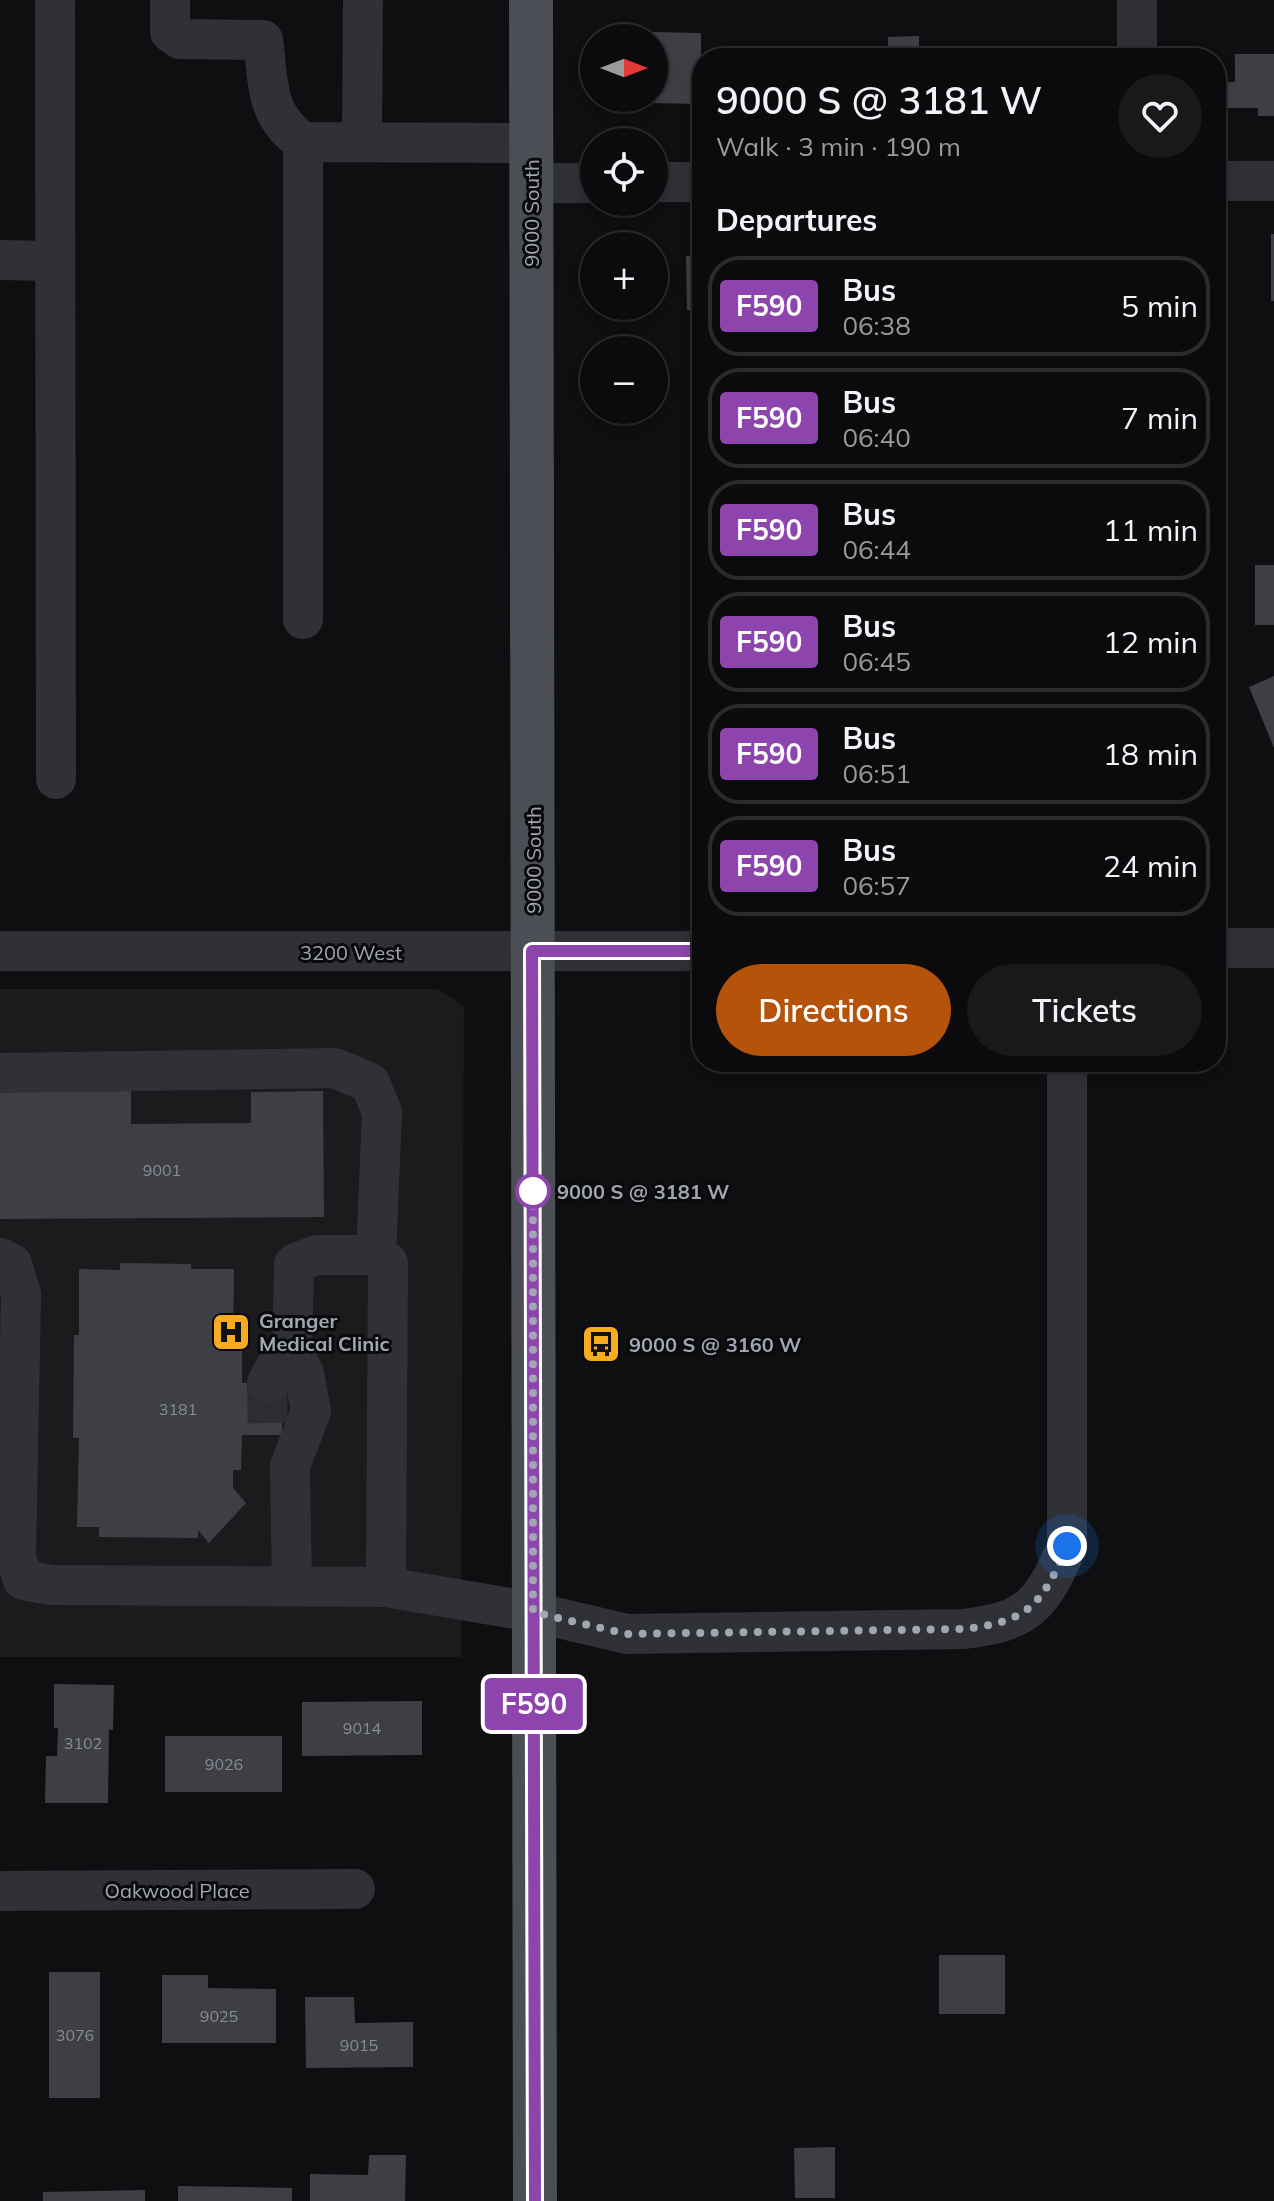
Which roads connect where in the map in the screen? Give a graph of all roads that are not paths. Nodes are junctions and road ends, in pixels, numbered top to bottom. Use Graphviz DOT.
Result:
graph roads {
  1 [pos="55,0"];
  2 [pos="170,0"];
  3 [pos="363,0"];
  4 [pos="531,0"];
  5 [pos="1137,0"];
  6 [pos="1137,48"];
  7 [pos="303,142"];
  8 [pos="377,142"];
  9 [pos="531,163"];
  10 [pos="580,179"];
  11 [pos="1226,181"];
  12 [pos="1274,181"];
  13 [pos="668,182"];
  14 [pos="692,182"];
  15 [pos="0,260"];
  16 [pos="55,261"];
  17 [pos="303,619"];
  18 [pos="56,779"];
  19 [pos="1226,948"];
  20 [pos="1274,948"];
  21 [pos="0,951"];
  22 [pos="532,951"];
  23 [pos="692,951"];
  24 [pos="1067,1072"];
  25 [pos="0,1073"];
  26 [pos="376,1255"];
  27 [pos="0,1258"];
  28 [pos="292,1352"];
  29 [pos="267,1383"];
  30 [pos="9,1436"];
  31 [pos="292,1586"];
  32 [pos="386,1587"];
  33 [pos="533,1612"];
  34 [pos="355,1889"];
  35 [pos="0,1891"];
  36 [pos="535,2201"];
  1 -- 16 [label="street"];
  2 -- 7 [label="street"];
  3 -- 8 [label="street"];
  4 -- 9 [label="main road, 9000 South"];
  5 -- 6 [label="street"];
  7 -- 8 [label="street"];
  7 -- 17 [label="street"];
  8 -- 9 [label="street"];
  9 -- 10 [label="street"];
  9 -- 22 [label="main road, 9000 South"];
  11 -- 12 [label="street"];
  13 -- 14 [label="street"];
  15 -- 16 [label="street"];
  16 -- 18 [label="street"];
  19 -- 20 [label="street"];
  21 -- 22 [label="street, 3200 West"];
  22 -- 23 [label="street, 3200 West"];
  22 -- 33 [label="main road, 9000 South"];
  24 -- 33 [label="street"];
  25 -- 26 [label="street"];
  26 -- 28 [label="street"];
  26 -- 32 [label="street"];
  27 -- 30 [label="street"];
  28 -- 29 [label="street"];
  28 -- 31 [label="street"];
  30 -- 31 [label="street"];
  31 -- 32 [label="street"];
  32 -- 33 [label="street"];
  33 -- 36 [label="main road, 9000 South"];
  34 -- 35 [label="street, Oakwood Place"];
}
